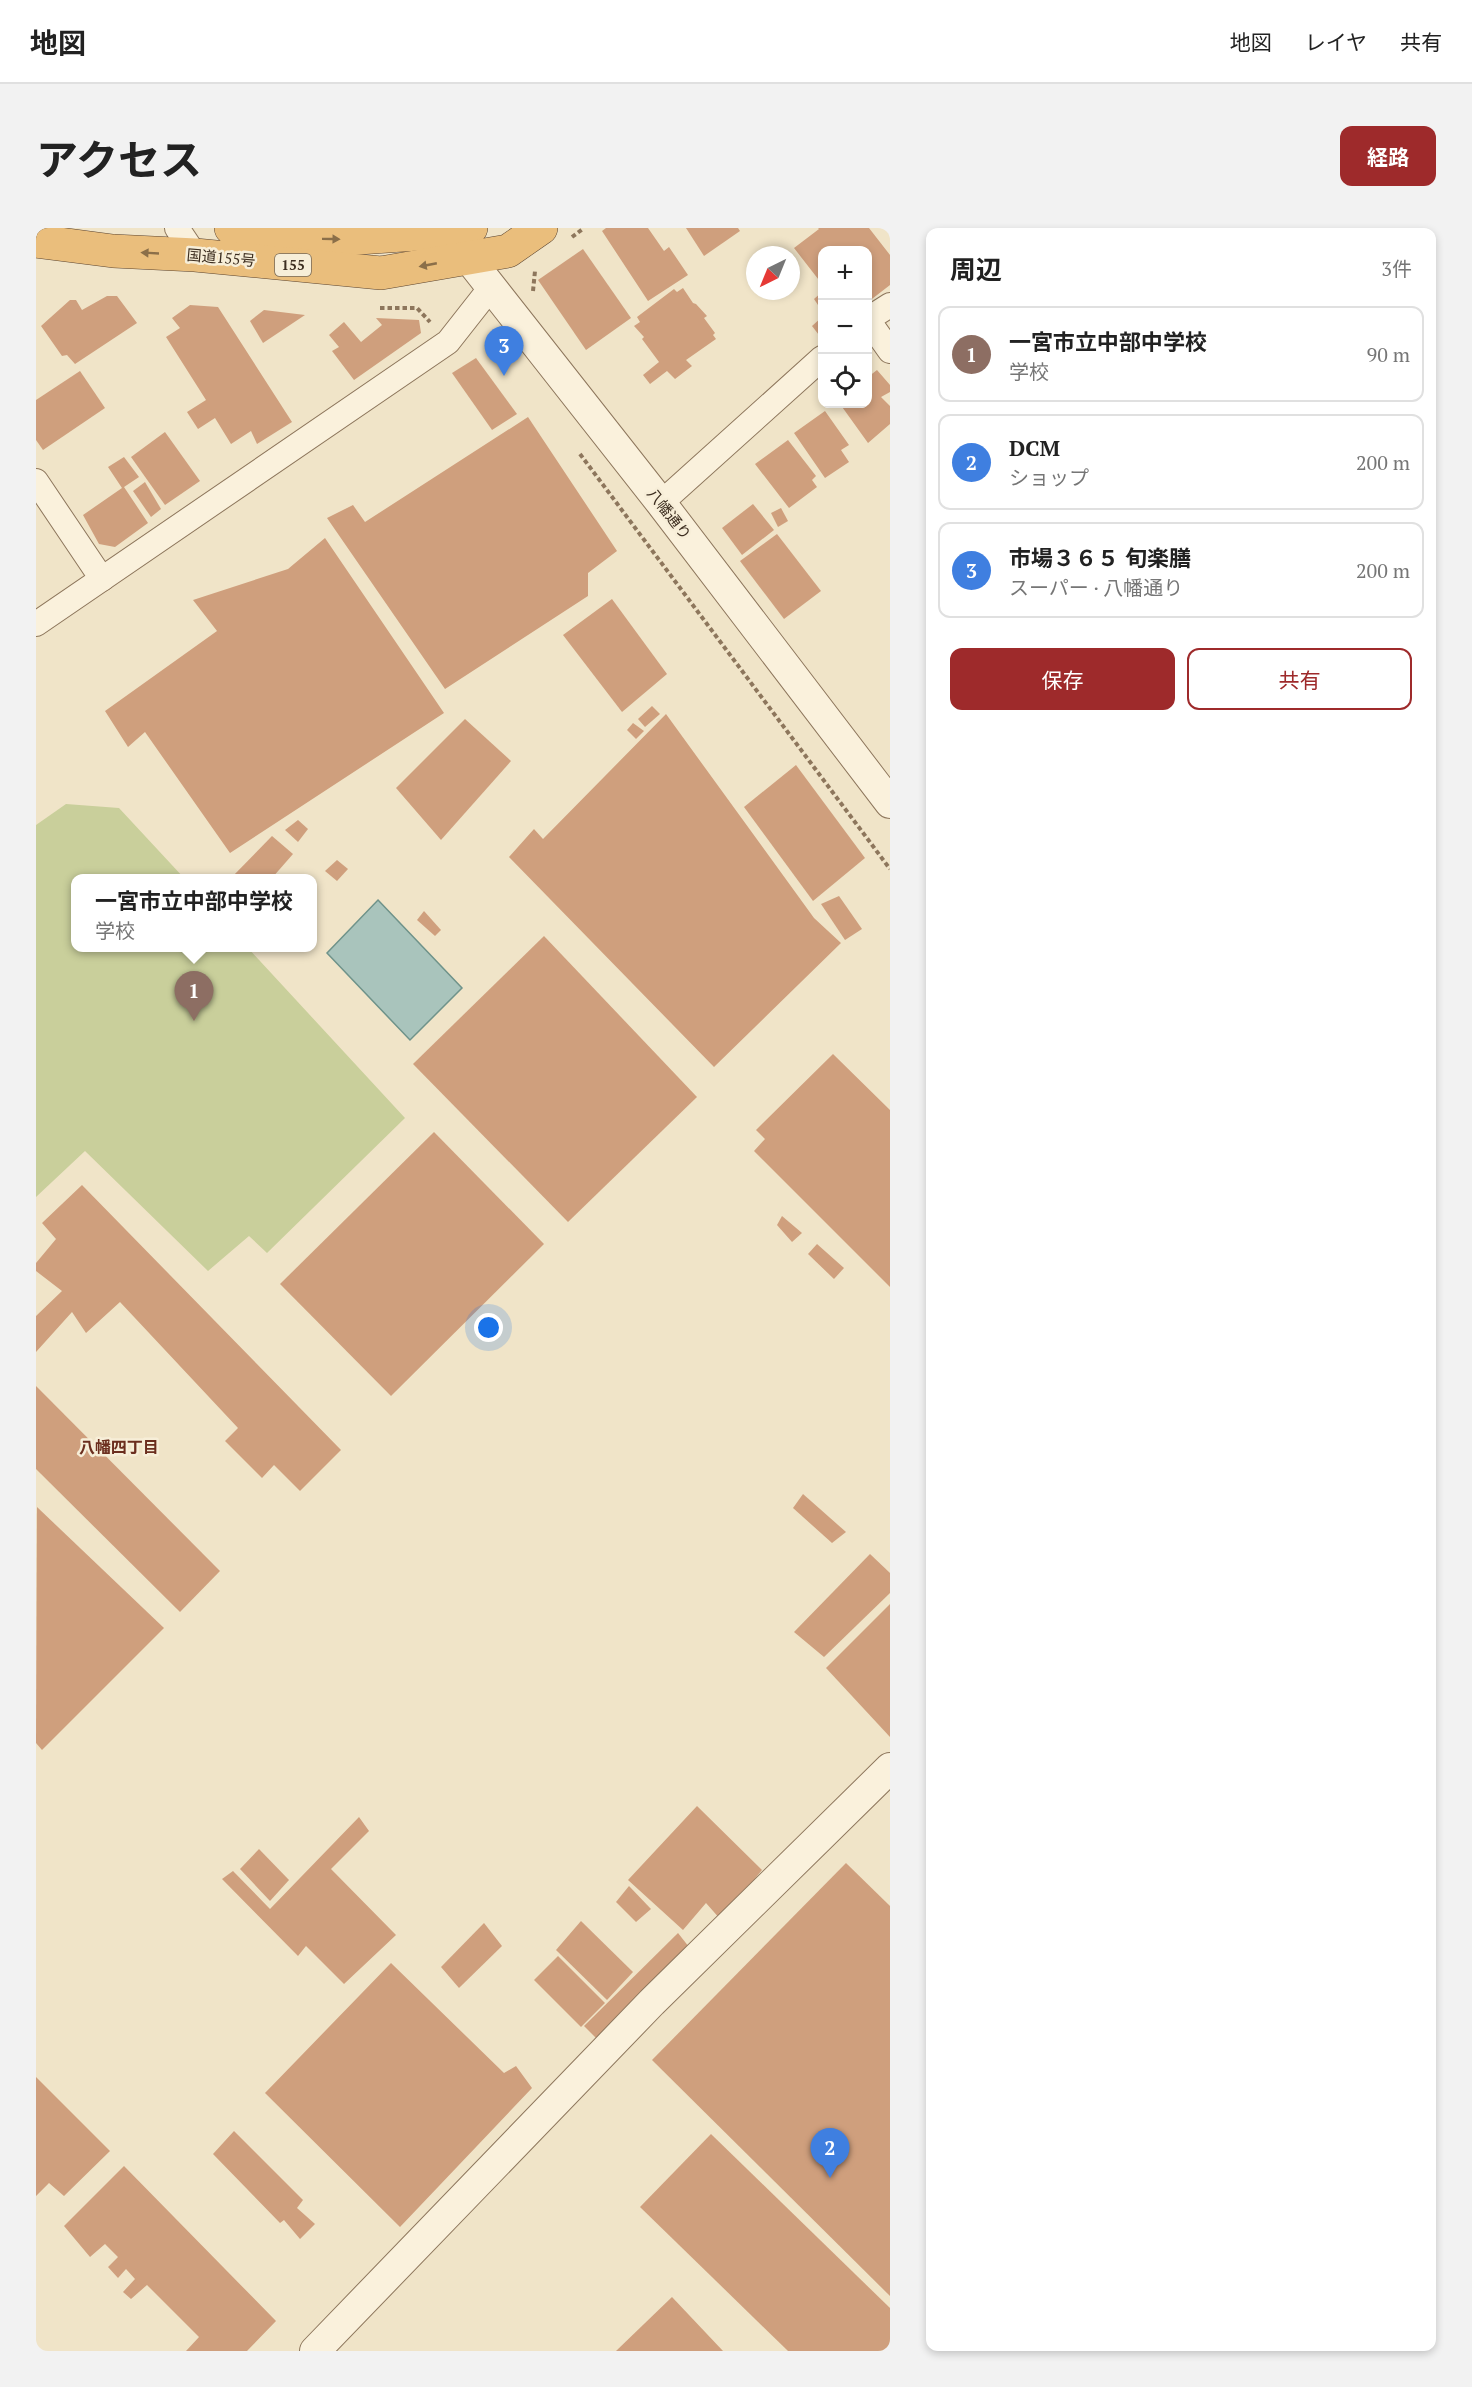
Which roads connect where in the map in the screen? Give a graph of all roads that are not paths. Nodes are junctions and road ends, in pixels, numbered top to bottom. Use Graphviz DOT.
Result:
graph roads {
  1 [pos="177,228"];
  2 [pos="231,228"];
  3 [pos="555,234"];
  4 [pos="458,236"];
  5 [pos="36,241"];
  6 [pos="195,255"];
  7 [pos="492,286"];
  8 [pos="890,305"];
  9 [pos="872,317"];
  10 [pos="872,327"];
  11 [pos="890,351"];
  12 [pos="818,362"];
  13 [pos="36,481"];
  14 [pos="661,502"];
  15 [pos="102,579"];
  16 [pos="36,624"];
  17 [pos="885,789"];
  18 [pos="890,1768"];
  19 [pos="315,2351"];
  1 -- 6 [label="street"];
  2 -- 4 [label="highway, 国道155号 / 155, one-way"];
  3 -- 4 [label="highway, 国道155号 / 155"];
  4 -- 6 [label="highway, 国道155号 / 155, one-way"];
  4 -- 7 [label="street, 八幡通り"];
  6 -- 5 [label="highway, 国道155号 / 155, one-way"];
  7 -- 14 [label="street, 八幡通り"];
  7 -- 15 [label="street"];
  8 -- 9 [label="street"];
  10 -- 11 [label="street"];
  12 -- 14 [label="street"];
  13 -- 15 [label="street"];
  14 -- 17 [label="street, 八幡通り"];
  15 -- 16 [label="street"];
  18 -- 19 [label="street"];
}
